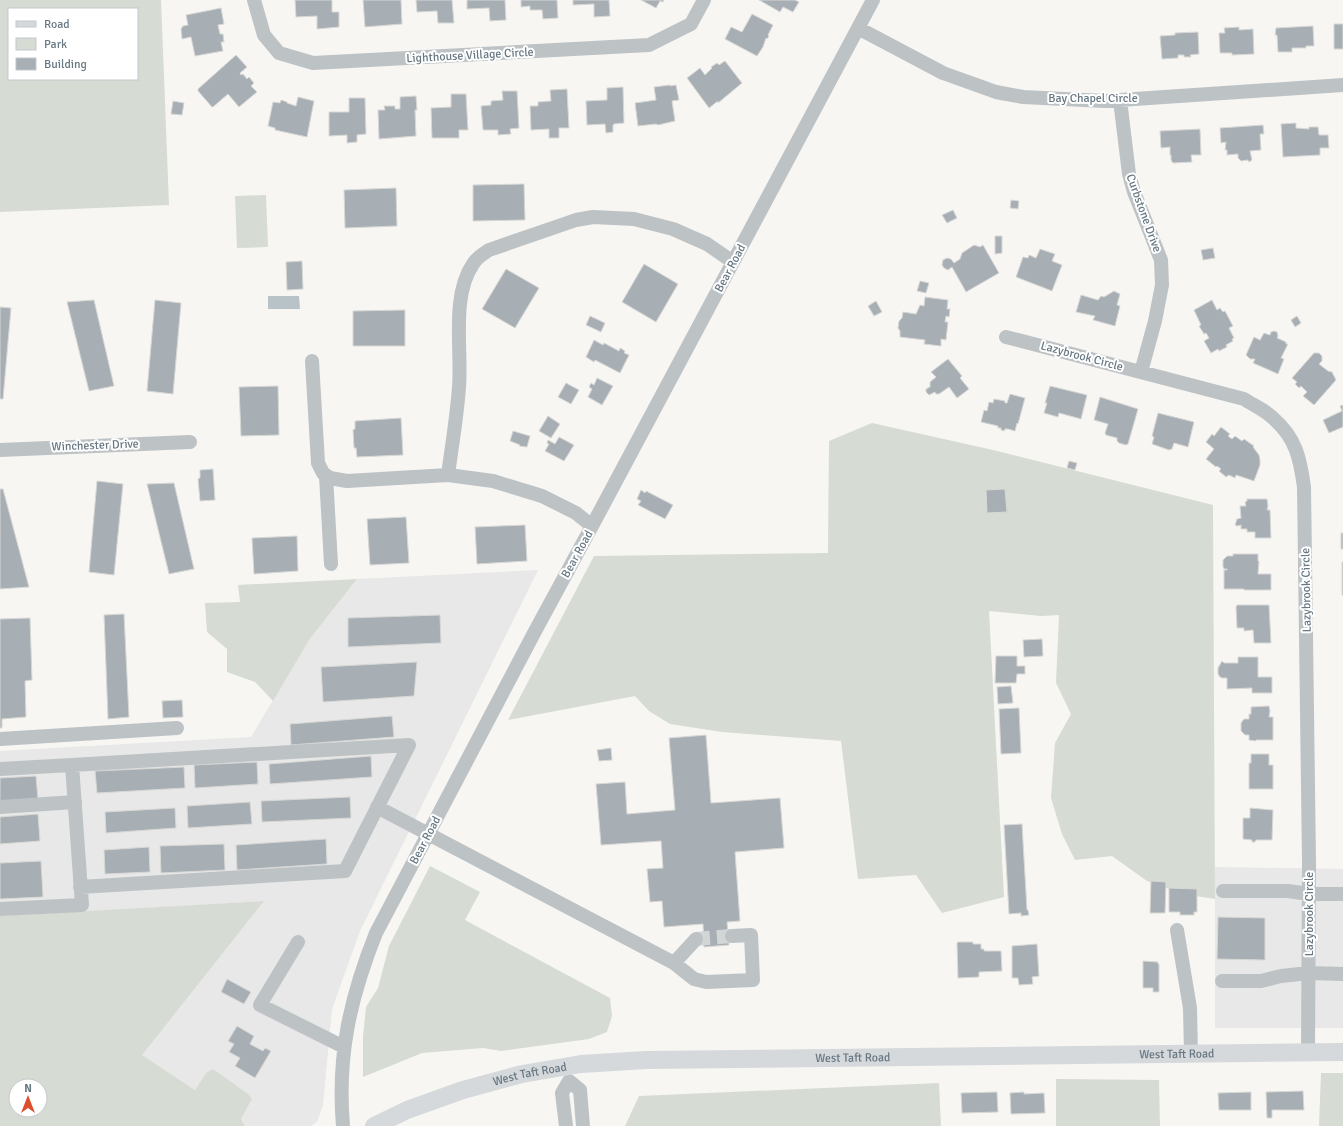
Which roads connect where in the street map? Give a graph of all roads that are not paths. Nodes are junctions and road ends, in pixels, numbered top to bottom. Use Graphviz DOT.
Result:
graph roads {
  1 [pos="254,0"];
  2 [pos="704,0"];
  3 [pos="873,0"];
  4 [pos="858,28"];
  5 [pos="1343,85"];
  6 [pos="1120,100"];
  7 [pos="734,262"];
  8 [pos="1006,337"];
  9 [pos="312,361"];
  10 [pos="1141,372"];
  11 [pos="190,442"];
  12 [pos="0,450"];
  13 [pos="448,475"];
  14 [pos="326,476"];
  15 [pos="592,526"];
  16 [pos="331,564"];
  17 [pos="177,728"];
  18 [pos="0,739"];
  19 [pos="72,765"];
  20 [pos="0,769"];
  21 [pos="75,802"];
  22 [pos="0,807"];
  23 [pos="377,807"];
  24 [pos="428,834"];
  25 [pos="80,888"];
  26 [pos="1223,891"];
  27 [pos="1309,894"];
  28 [pos="1343,894"];
  29 [pos="0,909"];
  30 [pos="1177,930"];
  31 [pos="732,936"];
  32 [pos="696,939"];
  33 [pos="298,942"];
  34 [pos="674,963"];
  35 [pos="1309,973"];
  36 [pos="1343,974"];
  37 [pos="1222,981"];
  38 [pos="344,1048"];
  39 [pos="1308,1052"];
  40 [pos="1343,1052"];
  41 [pos="1191,1054"];
  42 [pos="568,1074"];
  43 [pos="343,1126"];
  44 [pos="374,1126"];
  45 [pos="566,1126"];
  46 [pos="584,1126"];
  1 -- 2 [label="street, Lighthouse Village Circle"];
  3 -- 4 [label="street, Bear Road"];
  4 -- 6 [label="street, Bay Chapel Circle"];
  4 -- 7 [label="street, Bear Road"];
  5 -- 6 [label="street, Bay Chapel Circle"];
  6 -- 10 [label="street, Curbstone Drive"];
  7 -- 13 [label="street"];
  7 -- 15 [label="street, Bear Road"];
  8 -- 10 [label="street, Lazybrook Circle"];
  9 -- 14 [label="street"];
  10 -- 27 [label="street, Lazybrook Circle"];
  11 -- 12 [label="street, Winchester Drive"];
  13 -- 14 [label="street"];
  13 -- 15 [label="street"];
  14 -- 16 [label="street"];
  15 -- 24 [label="street, Bear Road"];
  17 -- 18 [label="street"];
  19 -- 20 [label="street"];
  19 -- 21 [label="street"];
  19 -- 23 [label="street"];
  21 -- 22 [label="street"];
  21 -- 25 [label="street"];
  23 -- 24 [label="street"];
  23 -- 25 [label="street"];
  24 -- 34 [label="street"];
  24 -- 38 [label="street, Bear Road"];
  25 -- 29 [label="street"];
  26 -- 27 [label="street"];
  27 -- 28 [label="street"];
  27 -- 35 [label="street, Lazybrook Circle"];
  30 -- 41 [label="street"];
  31 -- 34 [label="street"];
  32 -- 34 [label="street"];
  33 -- 38 [label="street"];
  35 -- 36 [label="street"];
  35 -- 37 [label="street"];
  35 -- 39 [label="street, Lazybrook Circle"];
  38 -- 43 [label="street, Bear Road"];
  39 -- 40 [label="main road, West Taft Road"];
  39 -- 41 [label="main road, West Taft Road"];
  41 -- 42 [label="main road, West Taft Road"];
  42 -- 44 [label="main road, West Taft Road"];
  42 -- 45 [label="street"];
  42 -- 46 [label="street"];
}
